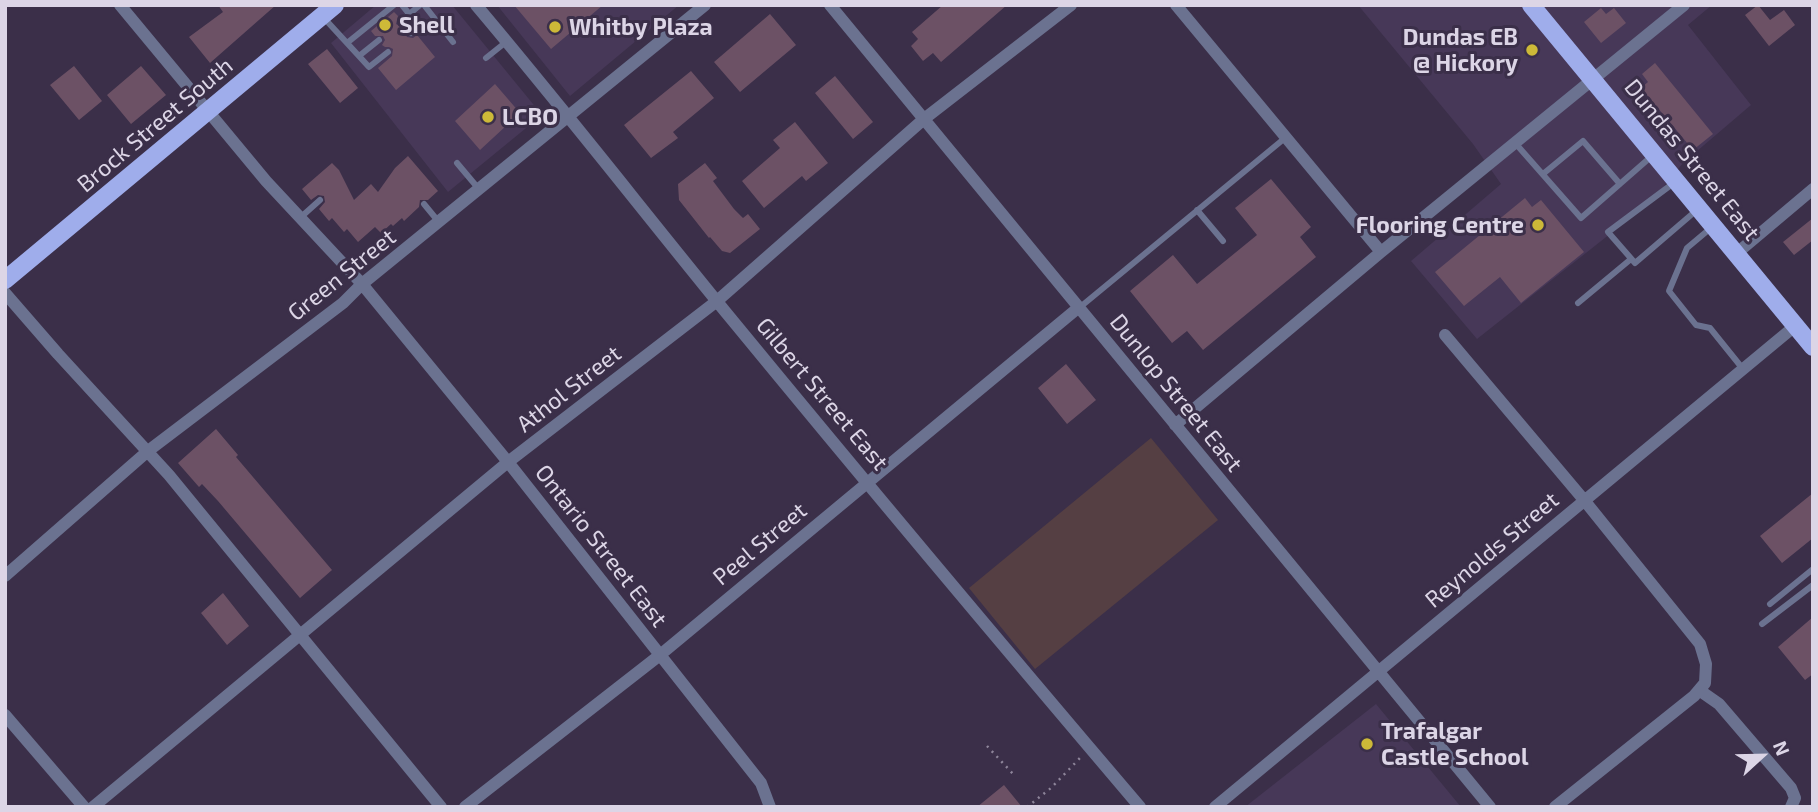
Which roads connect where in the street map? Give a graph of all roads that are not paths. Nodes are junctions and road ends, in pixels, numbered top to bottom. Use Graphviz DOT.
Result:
graph roads {
  1 [pos="120,5"];
  2 [pos="394,5"];
  3 [pos="402,5"];
  4 [pos="422,5"];
  5 [pos="476,5"];
  6 [pos="705,5"];
  7 [pos="830,5"];
  8 [pos="1071,5"];
  9 [pos="1176,5"];
  10 [pos="1531,5"];
  11 [pos="1684,5"];
  12 [pos="328,11"];
  13 [pos="410,14"];
  14 [pos="401,21"];
  15 [pos="411,33"];
  16 [pos="379,40"];
  17 [pos="453,42"];
  18 [pos="506,42"];
  19 [pos="347,43"];
  20 [pos="388,51"];
  21 [pos="359,56"];
  22 [pos="486,58"];
  23 [pos="1594,80"];
  24 [pos="208,113"];
  25 [pos="569,116"];
  26 [pos="924,119"];
  27 [pos="1285,138"];
  28 [pos="1516,144"];
  29 [pos="1655,154"];
  30 [pos="457,163"];
  31 [pos="1542,174"];
  32 [pos="1677,180"];
  33 [pos="1620,184"];
  34 [pos="480,190"];
  35 [pos="1813,190"];
  36 [pos="320,200"];
  37 [pos="424,204"];
  38 [pos="1699,208"];
  39 [pos="1197,210"];
  40 [pos="301,217"];
  41 [pos="440,223"];
  42 [pos="1714,225"];
  43 [pos="1223,241"];
  44 [pos="1381,252"];
  45 [pos="1737,253"];
  46 [pos="1632,259"];
  47 [pos="5,280"];
  48 [pos="362,284"];
  49 [pos="5,293"];
  50 [pos="717,302"];
  51 [pos="1578,303"];
  52 [pos="1079,308"];
  53 [pos="1795,326"];
  54 [pos="1445,335"];
  55 [pos="1813,347"];
  56 [pos="1743,369"];
  57 [pos="1175,425"];
  58 [pos="148,450"];
  59 [pos="508,462"];
  60 [pos="867,481"];
  61 [pos="1584,500"];
  62 [pos="1813,569"];
  63 [pos="5,576"];
  64 [pos="1813,585"];
  65 [pos="1770,604"];
  66 [pos="1762,624"];
  67 [pos="300,635"];
  68 [pos="660,655"];
  69 [pos="1378,673"];
  70 [pos="1699,690"];
  71 [pos="5,715"];
  72 [pos="84,807"];
  73 [pos="93,807"];
  74 [pos="442,807"];
  75 [pos="465,807"];
  76 [pos="770,807"];
  77 [pos="1140,807"];
  78 [pos="1215,807"];
  79 [pos="1490,807"];
  80 [pos="1555,807"];
  81 [pos="1791,807"];
  1 -- 24 [label="street, Ontario Street East"];
  2 -- 19 [label="lane"];
  3 -- 13 [label="lane"];
  4 -- 13 [label="lane"];
  4 -- 17 [label="lane"];
  5 -- 18 [label="street, Gilbert Street East"];
  6 -- 25 [label="street, Green Street"];
  7 -- 26 [label="street, Dunlop Street East"];
  8 -- 26 [label="street, Athol Street"];
  9 -- 27 [label="street"];
  10 -- 23 [label="main road, Dundas Street East"];
  11 -- 23 [label="street"];
  12 -- 19 [label="lane"];
  12 -- 24 [label="main road, Brock Street South"];
  13 -- 14 [label="lane"];
  13 -- 15 [label="lane"];
  16 -- 21 [label="lane"];
  18 -- 22 [label="lane"];
  18 -- 25 [label="street, Gilbert Street East"];
  19 -- 21 [label="lane"];
  20 -- 21 [label="lane"];
  23 -- 28 [label="street"];
  23 -- 29 [label="main road, Dundas Street East"];
  24 -- 40 [label="street, Ontario Street East"];
  24 -- 47 [label="main road, Brock Street South"];
  25 -- 34 [label="street, Green Street"];
  25 -- 50 [label="street, Gilbert Street East"];
  26 -- 50 [label="street, Athol Street"];
  26 -- 52 [label="street, Dunlop Street East"];
  27 -- 39 [label="lane"];
  27 -- 44 [label="street"];
  28 -- 31 [label="lane"];
  28 -- 44 [label="street"];
  29 -- 32 [label="main road, Dundas Street East"];
  29 -- 33 [label="lane"];
  30 -- 34 [label="lane"];
  31 -- 33 [label="lane"];
  31 -- 33 [label="lane"];
  32 -- 38 [label="main road, Dundas Street East"];
  32 -- 46 [label="lane"];
  34 -- 41 [label="street, Green Street"];
  35 -- 45 [label="street"];
  36 -- 40 [label="lane"];
  37 -- 41 [label="lane"];
  38 -- 42 [label="main road, Dundas Street East"];
  38 -- 46 [label="lane"];
  39 -- 43 [label="lane"];
  39 -- 52 [label="lane"];
  40 -- 48 [label="street, Ontario Street East"];
  41 -- 48 [label="street, Green Street"];
  42 -- 45 [label="main road, Dundas Street East"];
  42 -- 56 [label="lane"];
  44 -- 57 [label="street"];
  45 -- 53 [label="main road, Dundas Street East"];
  46 -- 51 [label="lane"];
  48 -- 58 [label="street, Green Street"];
  48 -- 59 [label="street, Ontario Street East"];
  49 -- 58 [label="street"];
  50 -- 59 [label="street, Athol Street"];
  50 -- 60 [label="street, Gilbert Street East"];
  52 -- 57 [label="street, Dunlop Street East"];
  52 -- 60 [label="street, Peel Street"];
  53 -- 55 [label="main road, Dundas Street East"];
  53 -- 56 [label="street, Reynolds Street"];
  54 -- 61 [label="street"];
  56 -- 61 [label="street, Reynolds Street"];
  57 -- 69 [label="street, Dunlop Street East"];
  58 -- 63 [label="street, Green Street"];
  58 -- 67 [label="street"];
  59 -- 67 [label="street, Athol Street"];
  59 -- 68 [label="street, Ontario Street East"];
  60 -- 68 [label="street, Peel Street"];
  60 -- 77 [label="street, Gilbert Street East"];
  61 -- 69 [label="street, Reynolds Street"];
  61 -- 70 [label="street"];
  62 -- 65 [label="lane"];
  64 -- 66 [label="lane"];
  67 -- 73 [label="street, Athol Street"];
  67 -- 74 [label="street"];
  68 -- 75 [label="street, Peel Street"];
  68 -- 76 [label="street, Ontario Street East"];
  69 -- 78 [label="street, Reynolds Street"];
  69 -- 79 [label="street, Dunlop Street East"];
  70 -- 80 [label="street"];
  70 -- 81 [label="street"];
  71 -- 72 [label="street"];
}
